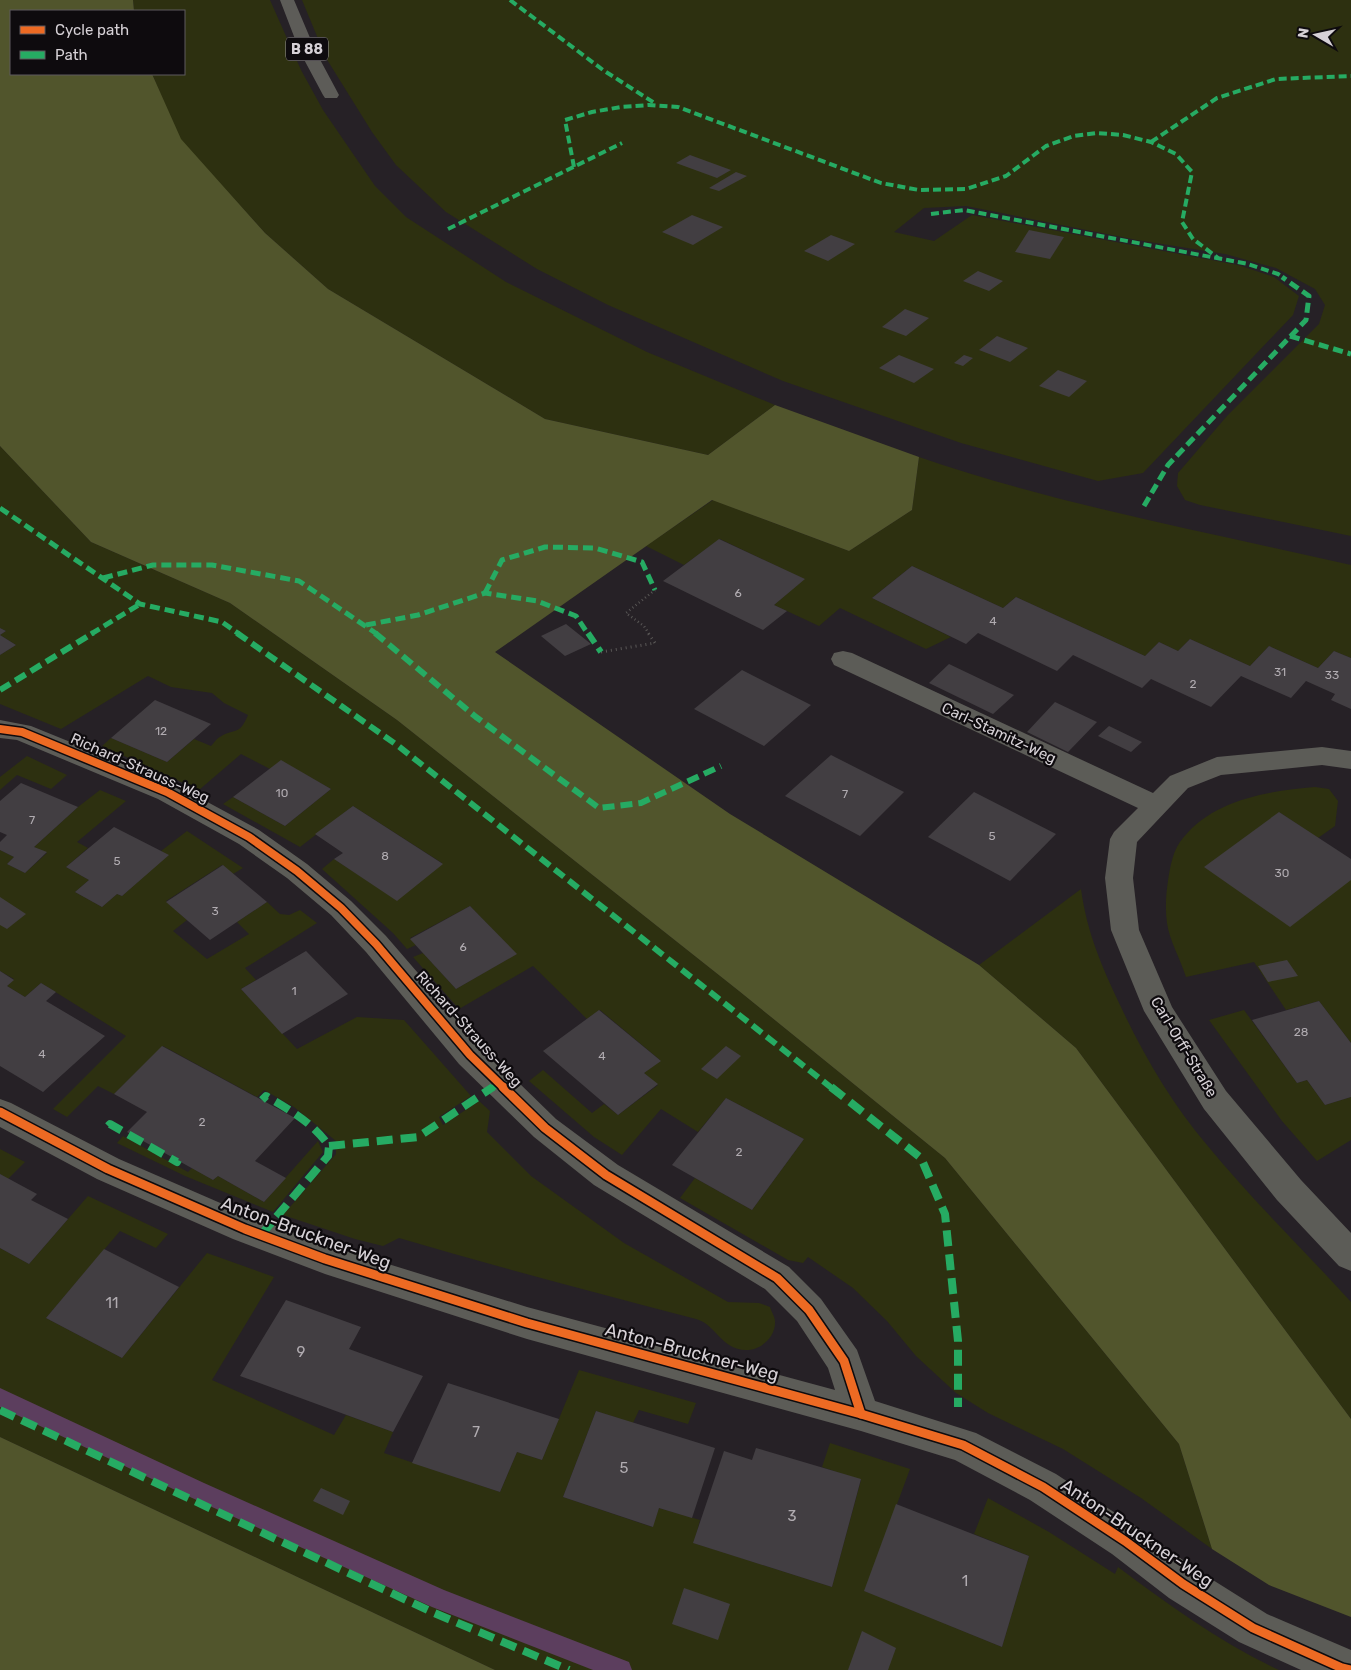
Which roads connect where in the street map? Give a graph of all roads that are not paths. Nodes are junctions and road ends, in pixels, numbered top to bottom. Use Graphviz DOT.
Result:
graph roads {
  1 [pos="287,0"];
  2 [pos="331,95"];
  3 [pos="843,660"];
  4 [pos="0,729"];
  5 [pos="1351,760"];
  6 [pos="1155,805"];
  7 [pos="0,1112"];
  8 [pos="1351,1256"];
  9 [pos="861,1414"];
  10 [pos="1351,1670"];
  1 -- 2 [label="main road, B 88"];
  3 -- 6 [label="street, Carl-Stamitz-Weg"];
  4 -- 9 [label="street, Richard-Strauss-Weg"];
  5 -- 6 [label="street, Carl-Orff-Straße"];
  6 -- 8 [label="street, Carl-Orff-Straße"];
  7 -- 9 [label="street, Anton-Bruckner-Weg"];
  9 -- 10 [label="street, Anton-Bruckner-Weg"];
}
